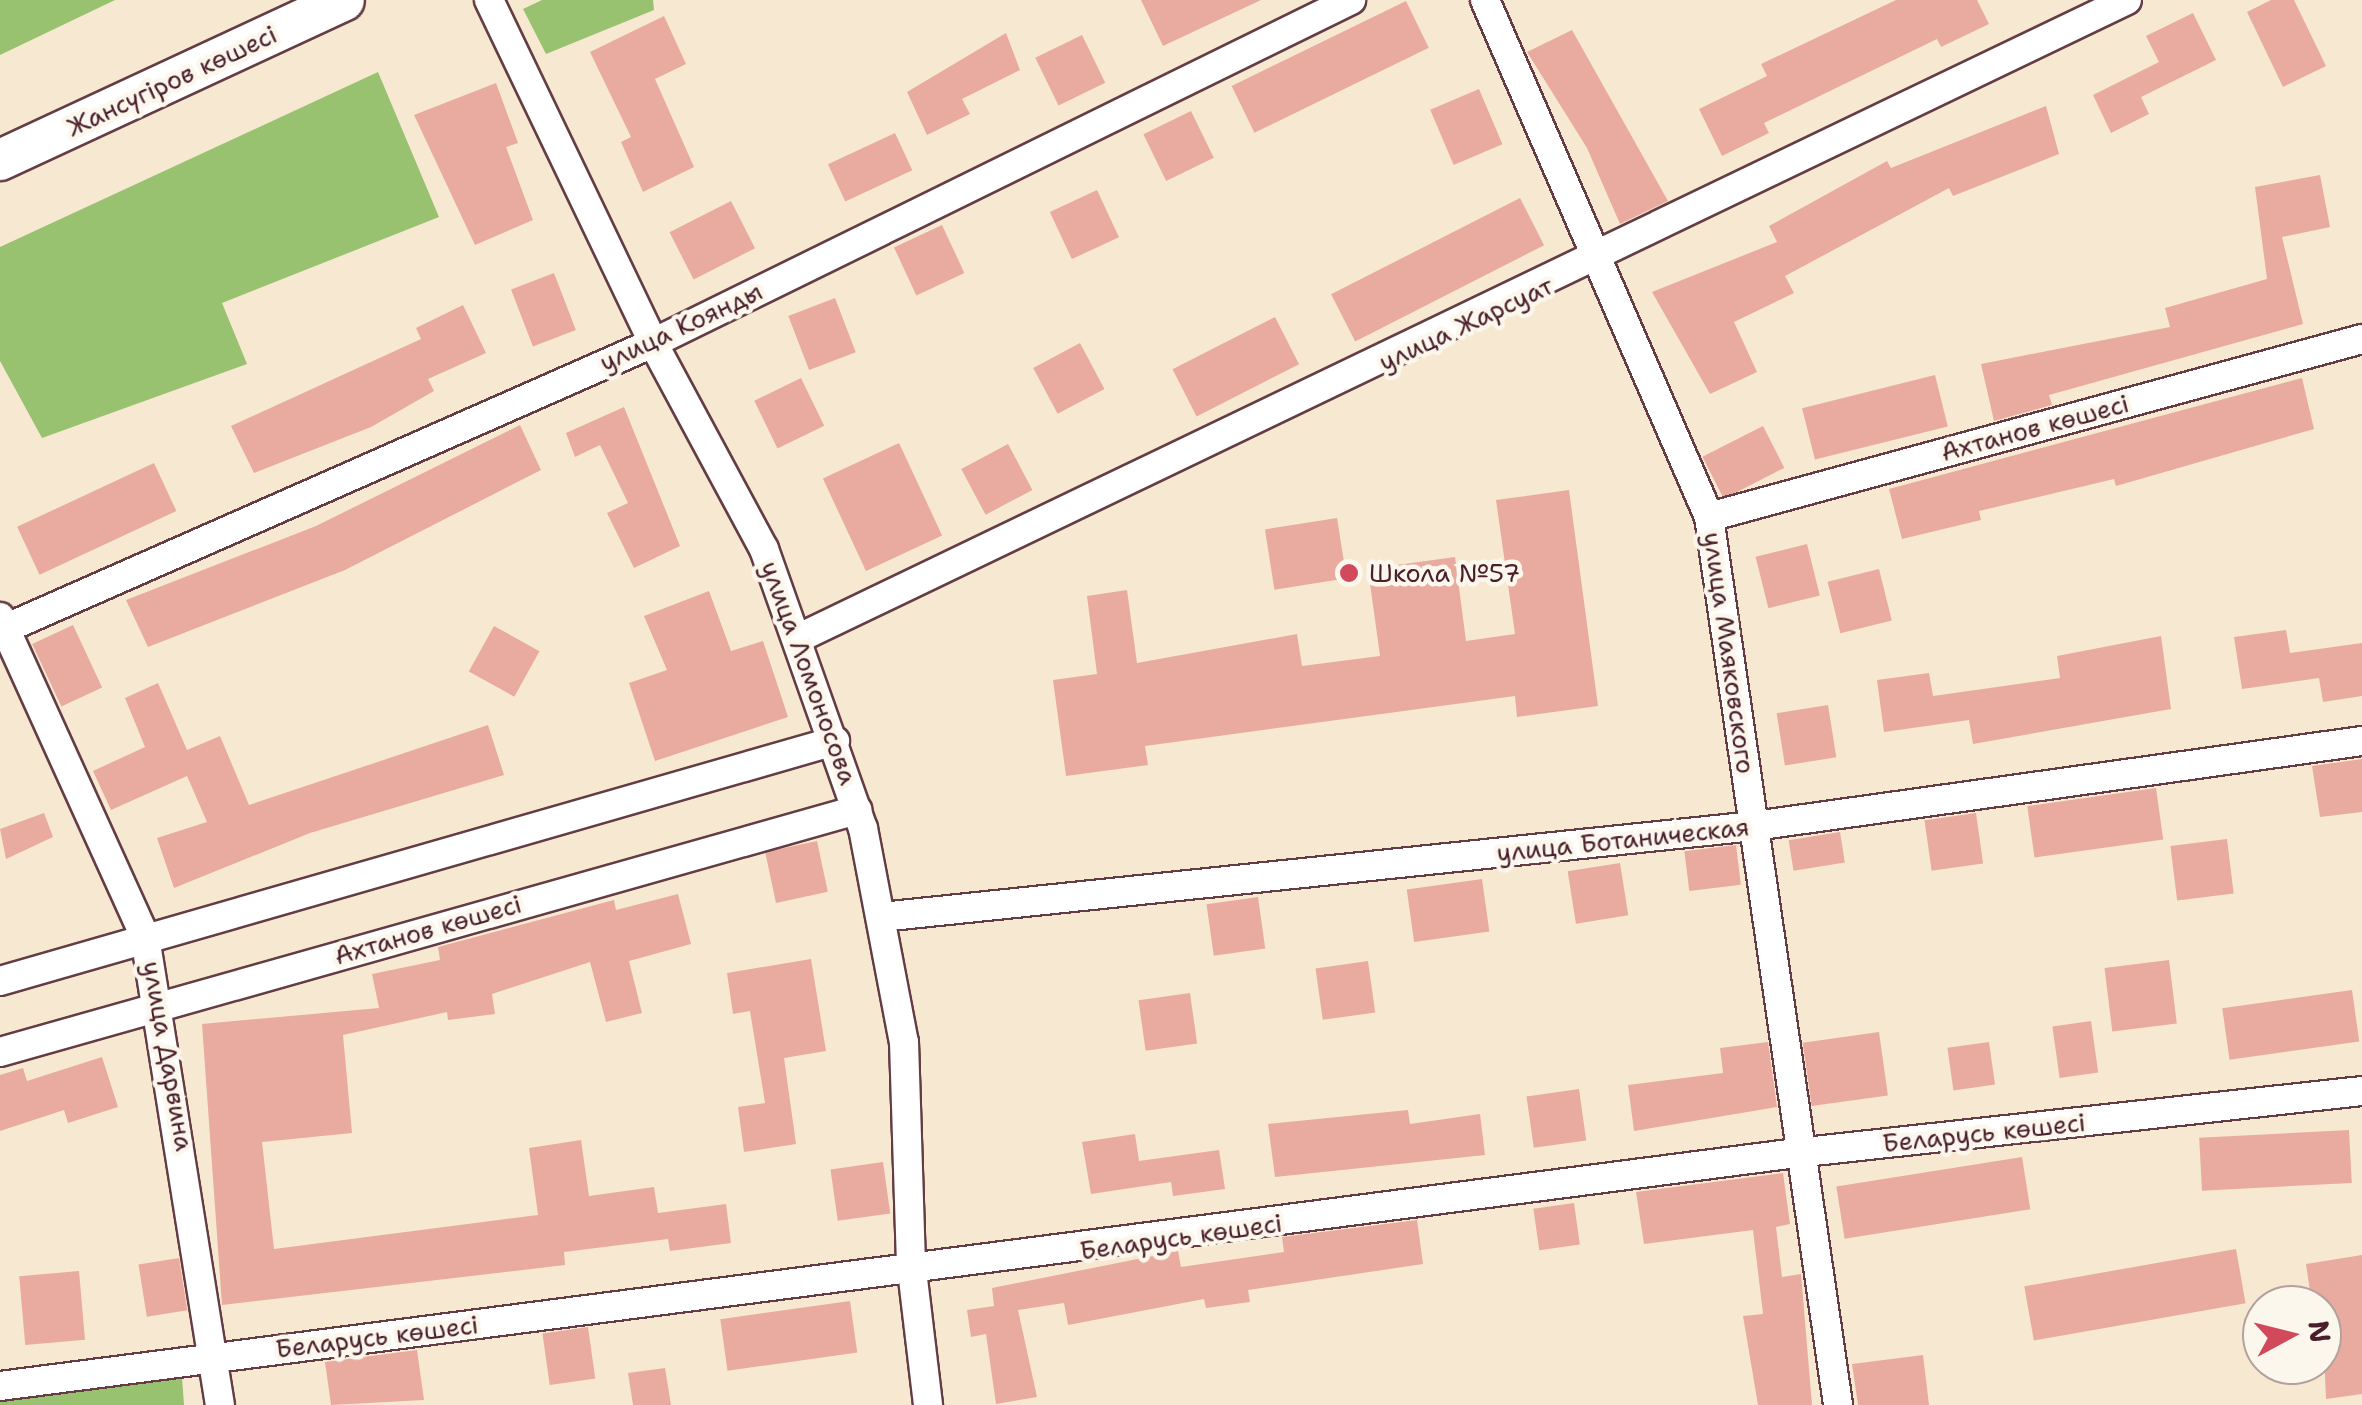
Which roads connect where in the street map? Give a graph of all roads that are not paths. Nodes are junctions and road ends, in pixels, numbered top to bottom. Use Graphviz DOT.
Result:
graph roads {
  1 [pos="344,0"];
  2 [pos="490,0"];
  3 [pos="1351,0"];
  4 [pos="1485,0"];
  5 [pos="2127,0"];
  6 [pos="0,160"];
  7 [pos="1602,260"];
  8 [pos="2362,339"];
  9 [pos="653,343"];
  10 [pos="1709,517"];
  11 [pos="2,625"];
  12 [pos="801,638"];
  13 [pos="835,741"];
  14 [pos="2362,741"];
  15 [pos="858,810"];
  16 [pos="1754,826"];
  17 [pos="881,917"];
  18 [pos="145,938"];
  19 [pos="0,981"];
  20 [pos="162,1004"];
  21 [pos="0,1052"];
  22 [pos="2362,1091"];
  23 [pos="1804,1152"];
  24 [pos="913,1274"];
  25 [pos="216,1356"];
  26 [pos="0,1386"];
  27 [pos="220,1405"];
  28 [pos="928,1405"];
  29 [pos="1838,1405"];
  1 -- 6 [label="main road, Жансүгіров көшесі"];
  2 -- 9 [label="street, улица Ломоносова"];
  3 -- 9 [label="street, улица Коянды"];
  4 -- 7 [label="street, улица Маяковского"];
  5 -- 7 [label="street, улица Жарсуат"];
  7 -- 10 [label="street, улица Маяковского"];
  7 -- 12 [label="street, улица Жарсуат"];
  8 -- 10 [label="street, Ахтанов көшесі"];
  9 -- 11 [label="street, улица Коянды"];
  9 -- 12 [label="street, улица Ломоносова"];
  10 -- 16 [label="street, улица Маяковского"];
  11 -- 18 [label="street, улица Дарвина"];
  12 -- 13 [label="street, улица Ломоносова"];
  13 -- 15 [label="street, улица Ломоносова"];
  13 -- 18 [label="street"];
  14 -- 16 [label="street, улица Ботаническая"];
  15 -- 17 [label="street, улица Ломоносова"];
  15 -- 20 [label="street, Ахтанов көшесі"];
  16 -- 17 [label="street, улица Ботаническая"];
  16 -- 23 [label="street, улица Маяковского"];
  17 -- 24 [label="street, улица Ломоносова"];
  18 -- 19 [label="street"];
  18 -- 20 [label="street, улица Дарвина"];
  20 -- 21 [label="street, Ахтанов көшесі"];
  20 -- 25 [label="street, улица Дарвина"];
  22 -- 23 [label="street, Беларусь көшесі"];
  23 -- 24 [label="street, Беларусь көшесі"];
  23 -- 29 [label="street, улица Маяковского"];
  24 -- 25 [label="street, Беларусь көшесі"];
  24 -- 28 [label="street, улица Ломоносова"];
  25 -- 26 [label="street, Беларусь көшесі"];
  25 -- 27 [label="street, улица Дарвина"];
}
